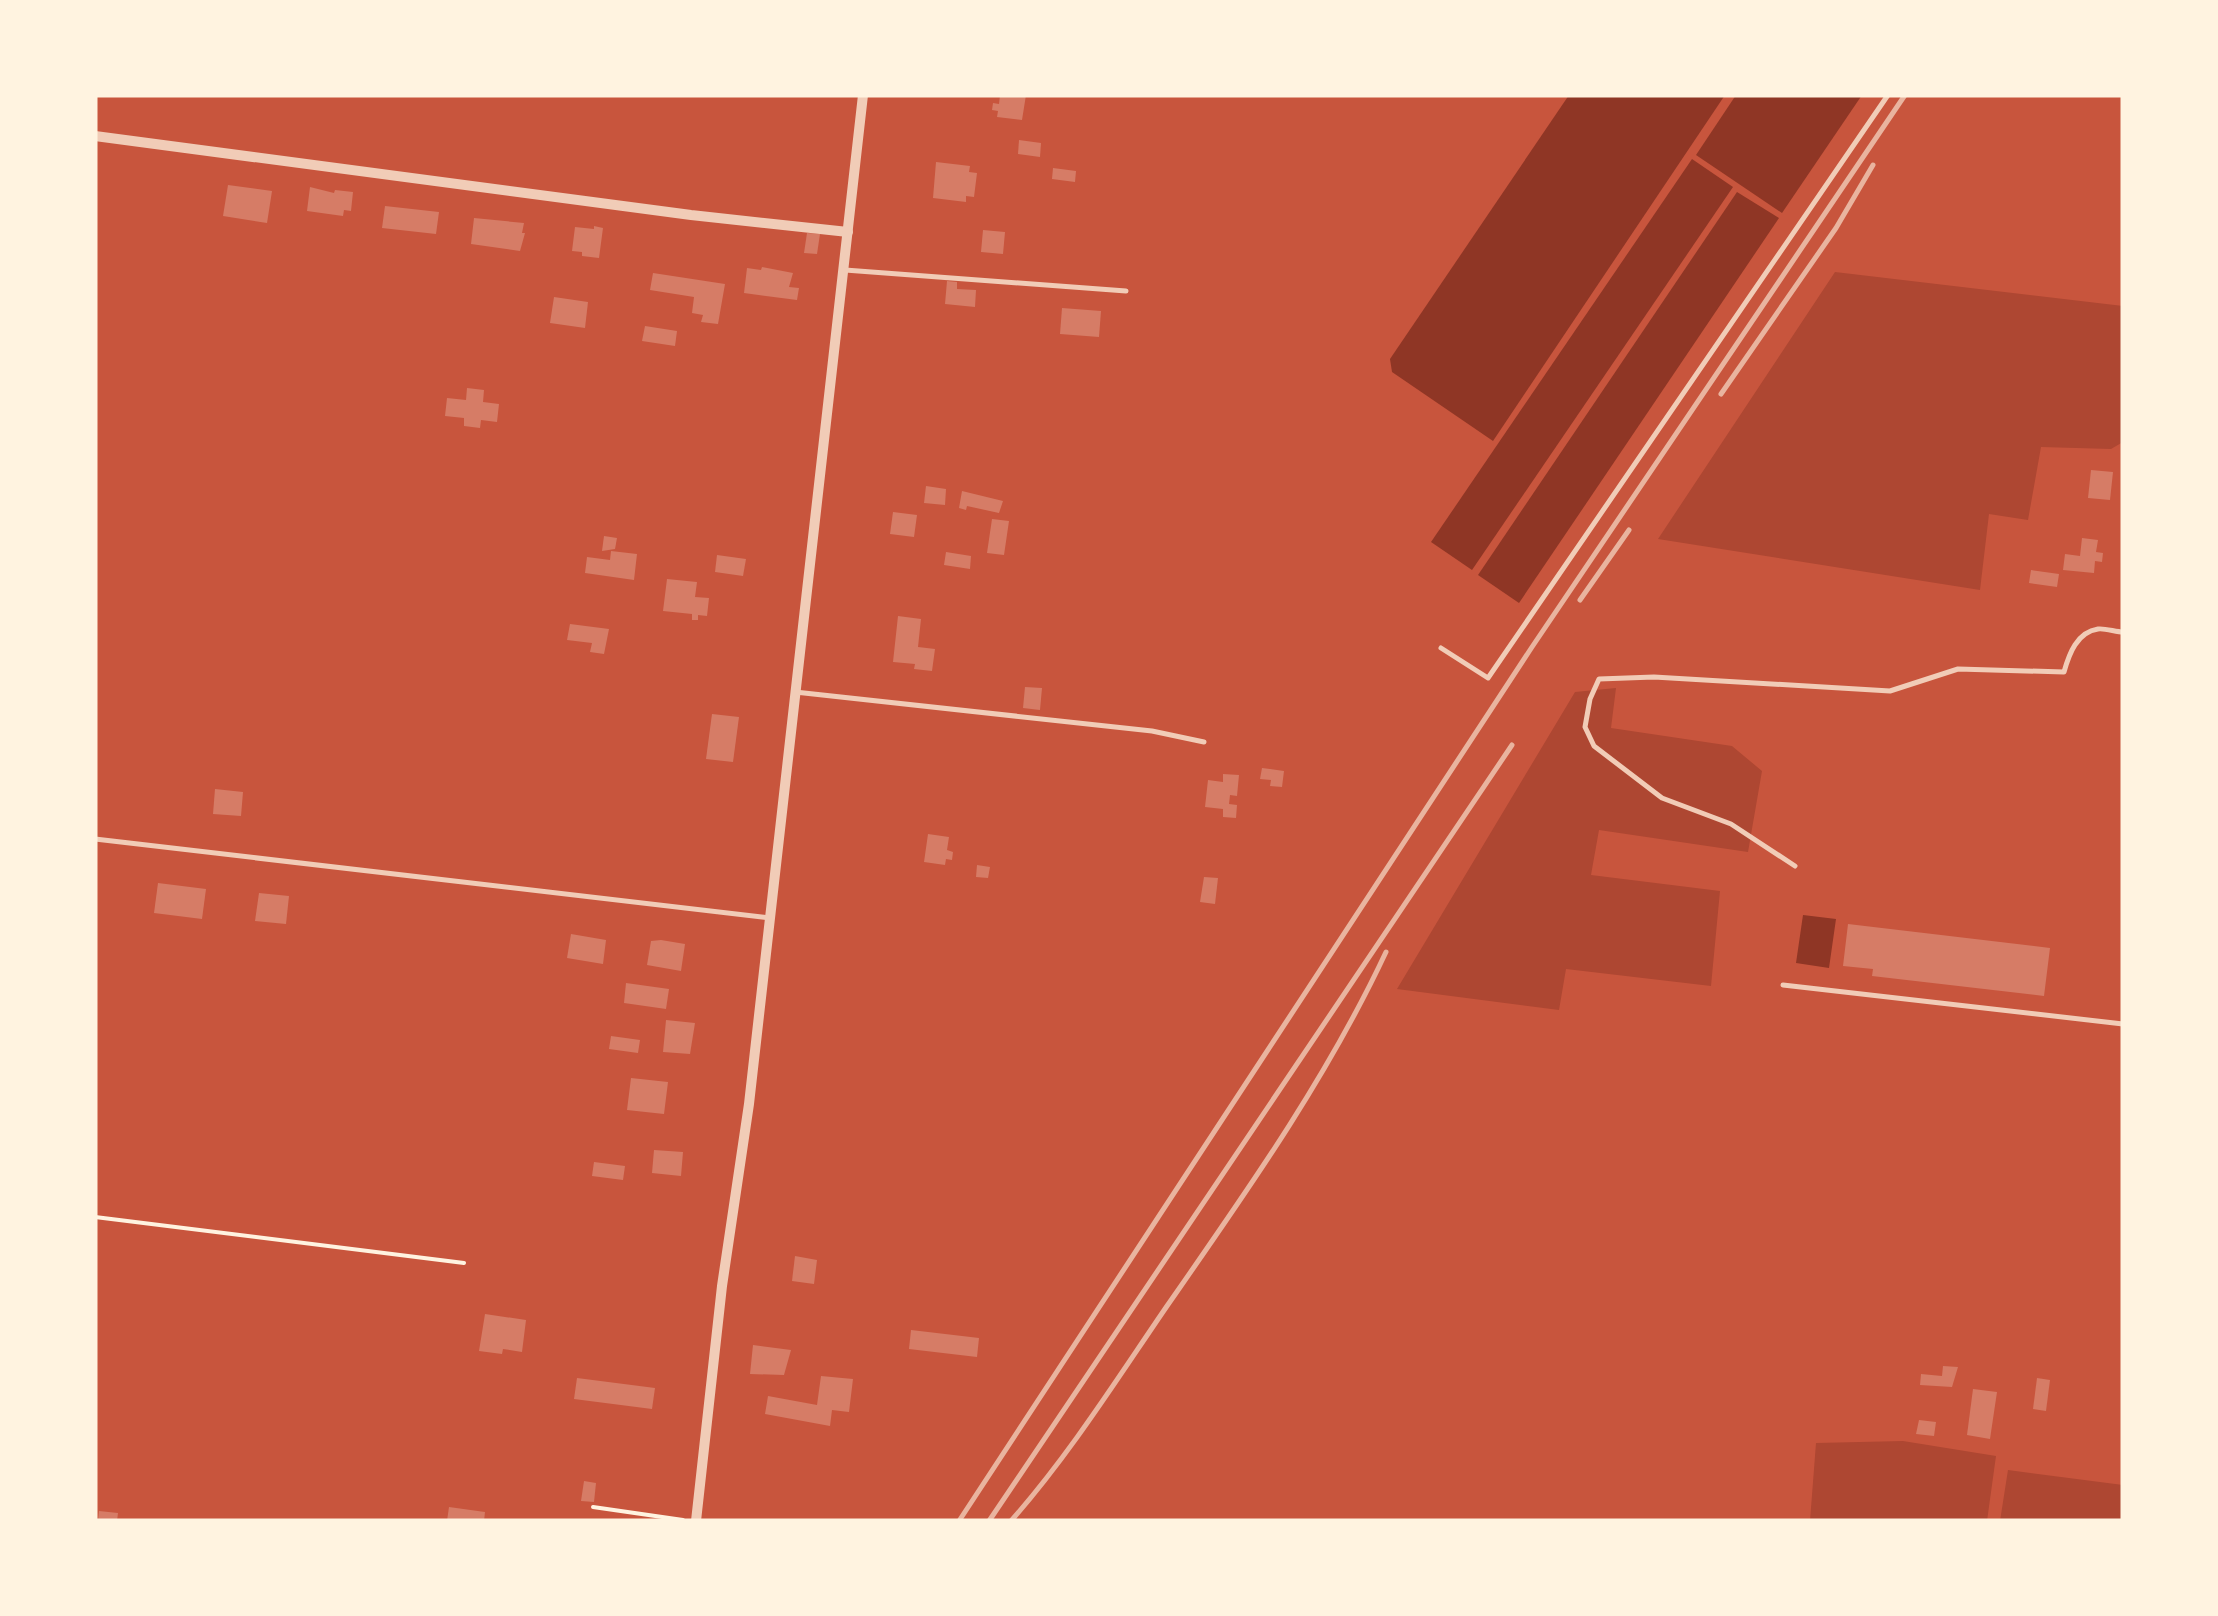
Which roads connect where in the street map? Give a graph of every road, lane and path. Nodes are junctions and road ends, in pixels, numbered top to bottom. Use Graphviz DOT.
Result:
graph roads {
  1 [pos="862,95"];
  2 [pos="1888,95"];
  3 [pos="95,136"];
  4 [pos="848,232"];
  5 [pos="844,270"];
  6 [pos="1126,291"];
  7 [pos="2123,632"];
  8 [pos="1441,648"];
  9 [pos="795,692"];
  10 [pos="1204,742"];
  11 [pos="95,839"];
  12 [pos="1796,866"];
  13 [pos="770,918"];
  14 [pos="1782,985"];
  15 [pos="2123,1024"];
  16 [pos="95,1217"];
  17 [pos="464,1263"];
  18 [pos="593,1506"];
  19 [pos="694,1521"];
  1 -- 4 [label="street"];
  2 -- 8 [label="lane"];
  3 -- 4 [label="street"];
  4 -- 5 [label="street"];
  5 -- 6 [label="lane"];
  5 -- 9 [label="street"];
  7 -- 12 [label="lane"];
  9 -- 10 [label="lane"];
  9 -- 13 [label="street"];
  11 -- 13 [label="lane"];
  13 -- 19 [label="street"];
  14 -- 15 [label="lane"];
  16 -- 17 [label="path"];
  18 -- 19 [label="path"];
}
